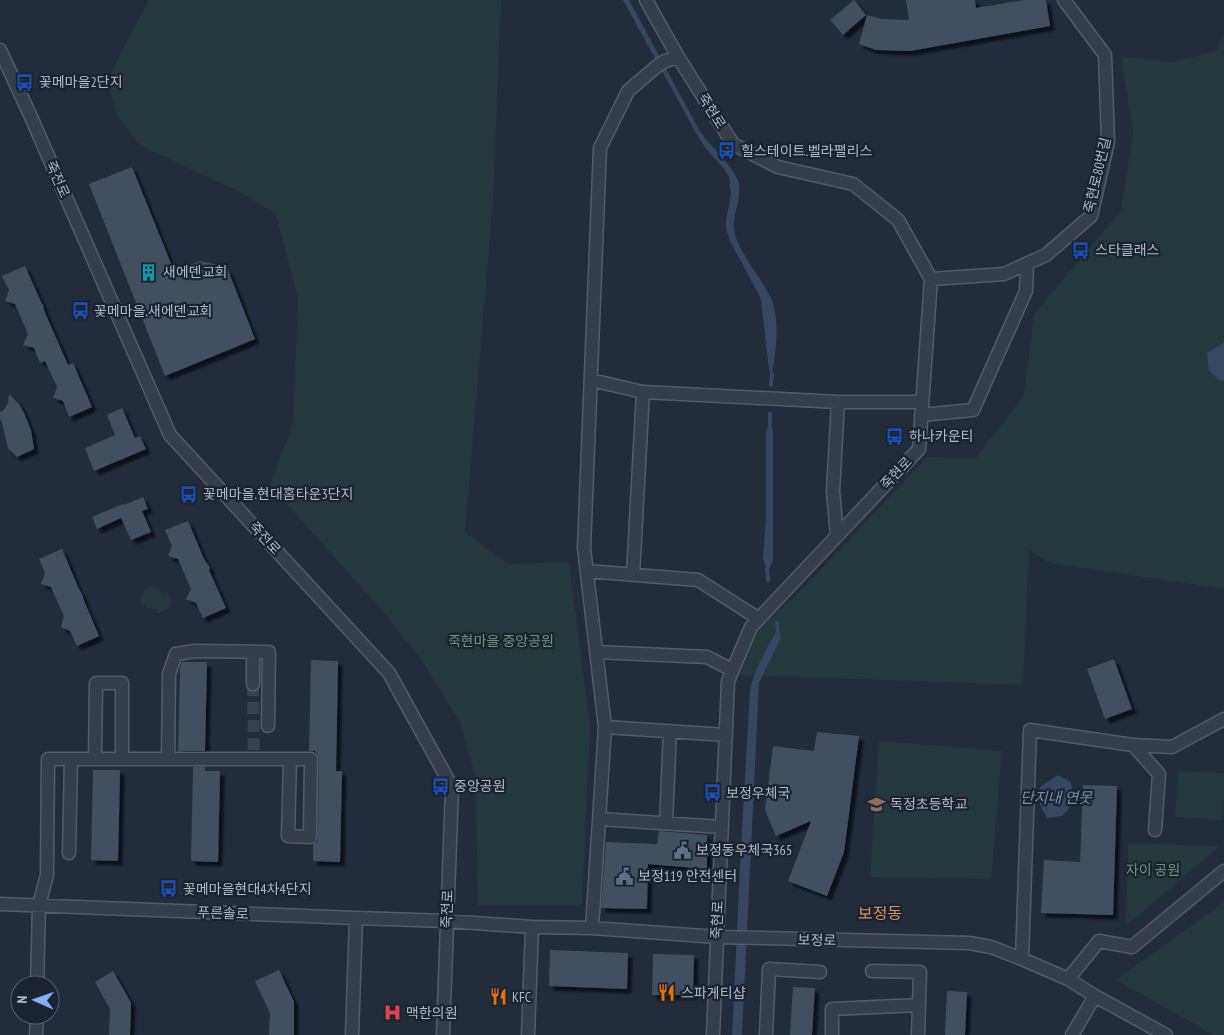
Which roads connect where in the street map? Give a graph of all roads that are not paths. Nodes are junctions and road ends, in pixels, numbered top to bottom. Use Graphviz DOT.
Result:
graph roads {
  1 [pos="646,0"];
  2 [pos="1064,0"];
  3 [pos="0,50"];
  4 [pos="678,57"];
  5 [pos="1027,264"];
  6 [pos="931,279"];
  7 [pos="591,380"];
  8 [pos="642,392"];
  9 [pos="838,402"];
  10 [pos="922,409"];
  11 [pos="837,536"];
  12 [pos="587,572"];
  13 [pos="633,575"];
  14 [pos="759,619"];
  15 [pos="253,652"];
  16 [pos="596,652"];
  17 [pos="732,670"];
  18 [pos="254,684"];
  19 [pos="1224,719"];
  20 [pos="268,726"];
  21 [pos="605,727"];
  22 [pos="670,731"];
  23 [pos="726,735"];
  24 [pos="1133,745"];
  25 [pos="71,759"];
  26 [pos="95,759"];
  27 [pos="122,759"];
  28 [pos="168,759"];
  29 [pos="290,759"];
  30 [pos="599,819"];
  31 [pos="666,823"];
  32 [pos="722,827"];
  33 [pos="1155,830"];
  34 [pos="69,853"];
  35 [pos="1224,871"];
  36 [pos="0,904"];
  37 [pos="39,905"];
  38 [pos="356,918"];
  39 [pos="447,920"];
  40 [pos="532,927"];
  41 [pos="592,928"];
  42 [pos="717,937"];
  43 [pos="1022,959"];
  44 [pos="872,971"];
  45 [pos="820,972"];
  46 [pos="38,975"];
  47 [pos="1068,979"];
  48 [pos="1095,996"];
  49 [pos="919,1005"];
  50 [pos="352,1035"];
  51 [pos="443,1035"];
  52 [pos="528,1035"];
  53 [pos="713,1035"];
  54 [pos="766,1035"];
  55 [pos="832,1035"];
  56 [pos="918,1035"];
  57 [pos="1072,1035"];
  58 [pos="1166,1035"];
  1 -- 4 [label="street, 죽현로"];
  2 -- 5 [label="street, 죽현로80번길"];
  3 -- 39 [label="street, 죽전로"];
  4 -- 6 [label="street, 죽현로"];
  4 -- 7 [label="street"];
  5 -- 6 [label="street, 죽현로80번길"];
  5 -- 10 [label="street"];
  6 -- 10 [label="street, 죽현로"];
  7 -- 8 [label="street"];
  7 -- 12 [label="street"];
  8 -- 9 [label="street"];
  8 -- 13 [label="street"];
  9 -- 10 [label="street"];
  9 -- 11 [label="street"];
  10 -- 11 [label="street, 죽현로"];
  11 -- 14 [label="street, 죽현로"];
  12 -- 13 [label="street"];
  12 -- 16 [label="street"];
  13 -- 14 [label="street"];
  14 -- 17 [label="street, 죽현로"];
  15 -- 18 [label="street"];
  15 -- 20 [label="street"];
  15 -- 28 [label="street"];
  16 -- 17 [label="street"];
  16 -- 21 [label="street"];
  17 -- 23 [label="street, 죽현로"];
  19 -- 24 [label="street"];
  21 -- 22 [label="street"];
  21 -- 30 [label="street"];
  22 -- 23 [label="street"];
  22 -- 31 [label="street"];
  23 -- 32 [label="street, 죽현로"];
  24 -- 33 [label="street"];
  24 -- 43 [label="street"];
  25 -- 26 [label="street"];
  25 -- 34 [label="street"];
  25 -- 37 [label="street"];
  26 -- 27 [label="street"];
  26 -- 27 [label="street"];
  27 -- 28 [label="street"];
  28 -- 29 [label="street"];
  29 -- 29 [label="street"];
  30 -- 31 [label="street"];
  30 -- 41 [label="street"];
  31 -- 32 [label="street"];
  32 -- 42 [label="street, 죽현로"];
  35 -- 47 [label="street"];
  36 -- 37 [label="street, 푸른솔로"];
  37 -- 38 [label="street, 푸른솔로"];
  37 -- 46 [label="street"];
  38 -- 39 [label="street, 푸른솔로"];
  38 -- 50 [label="street"];
  39 -- 40 [label="street, 보정로"];
  39 -- 51 [label="street, 죽전로"];
  40 -- 41 [label="street, 보정로"];
  40 -- 52 [label="street"];
  41 -- 42 [label="street, 보정로"];
  42 -- 43 [label="street, 보정로"];
  42 -- 53 [label="street, 죽현로"];
  43 -- 47 [label="street, 보정로"];
  44 -- 49 [label="street"];
  45 -- 54 [label="street"];
  47 -- 48 [label="street, 보정로"];
  48 -- 57 [label="street"];
  48 -- 58 [label="street, 보정로"];
  49 -- 55 [label="street"];
  49 -- 56 [label="street"];
}
